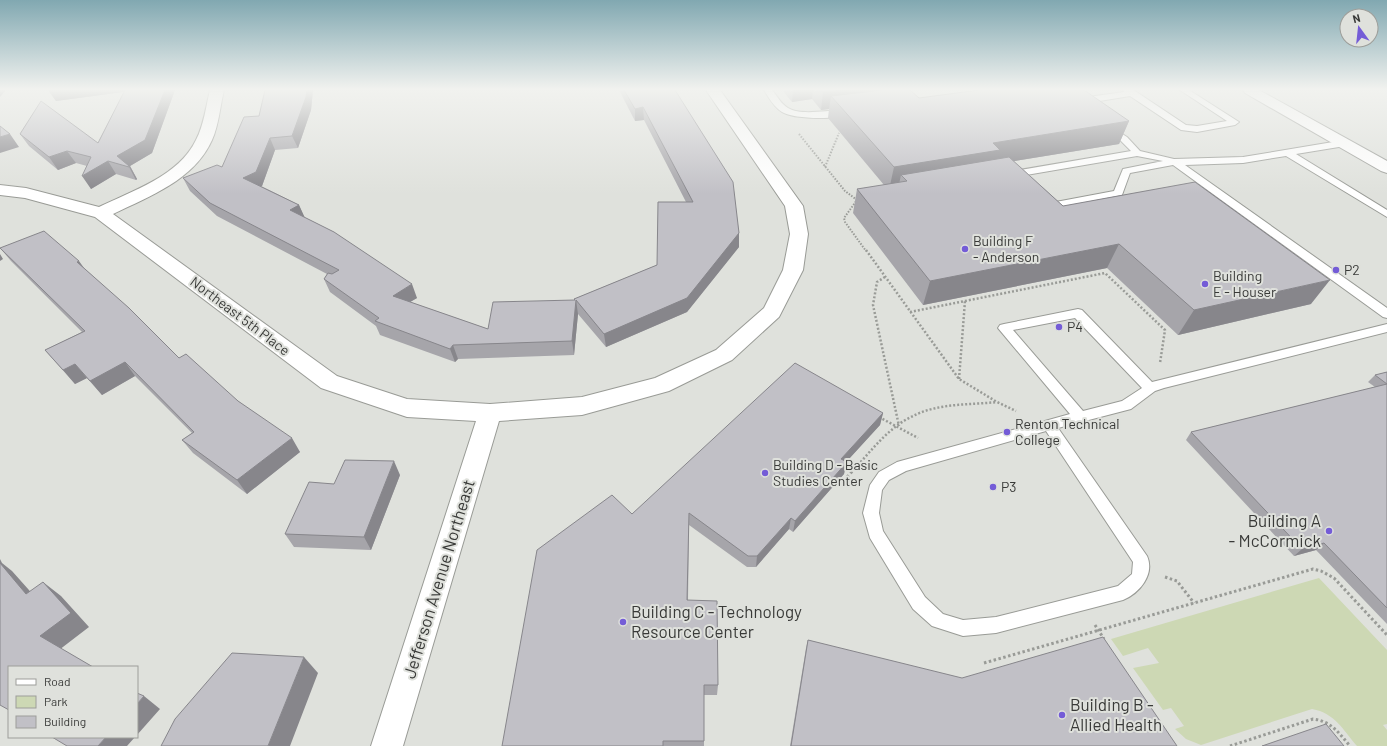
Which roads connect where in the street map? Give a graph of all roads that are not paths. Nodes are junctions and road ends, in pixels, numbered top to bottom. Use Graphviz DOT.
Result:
graph roads {
  1 [pos="208,125"];
  2 [pos="737,125"];
  3 [pos="1104,125"];
  4 [pos="1179,125"];
  5 [pos="1220,125"];
  6 [pos="1312,125"];
  7 [pos="1345,143"];
  8 [pos="1137,153"];
  9 [pos="1288,153"];
  10 [pos="1175,162"];
  11 [pos="1385,165"];
  12 [pos="998,177"];
  13 [pos="0,190"];
  14 [pos="1045,207"];
  15 [pos="101,213"];
  16 [pos="1387,214"];
  17 [pos="1387,314"];
  18 [pos="1387,328"];
  19 [pos="1150,388"];
  20 [pos="490,413"];
  21 [pos="1080,417"];
  22 [pos="1049,425"];
  23 [pos="387,746"];
  1 -- 15 [label="street"];
  2 -- 20 [label="street, Northeast 5th Place"];
  3 -- 8 [label="lane"];
  4 -- 5 [label="lane"];
  6 -- 7 [label="street"];
  7 -- 9 [label="lane"];
  7 -- 11 [label="street"];
  8 -- 10 [label="lane"];
  8 -- 12 [label="lane"];
  9 -- 10 [label="lane"];
  9 -- 16 [label="lane"];
  10 -- 14 [label="lane"];
  10 -- 17 [label="lane"];
  13 -- 15 [label="street, Northeast 5th Place"];
  15 -- 20 [label="street, Northeast 5th Place"];
  18 -- 19 [label="lane"];
  19 -- 21 [label="lane"];
  19 -- 21 [label="lane"];
  20 -- 23 [label="street, Jefferson Avenue Northeast"];
  21 -- 22 [label="lane"];
  22 -- 22 [label="lane"];
}
